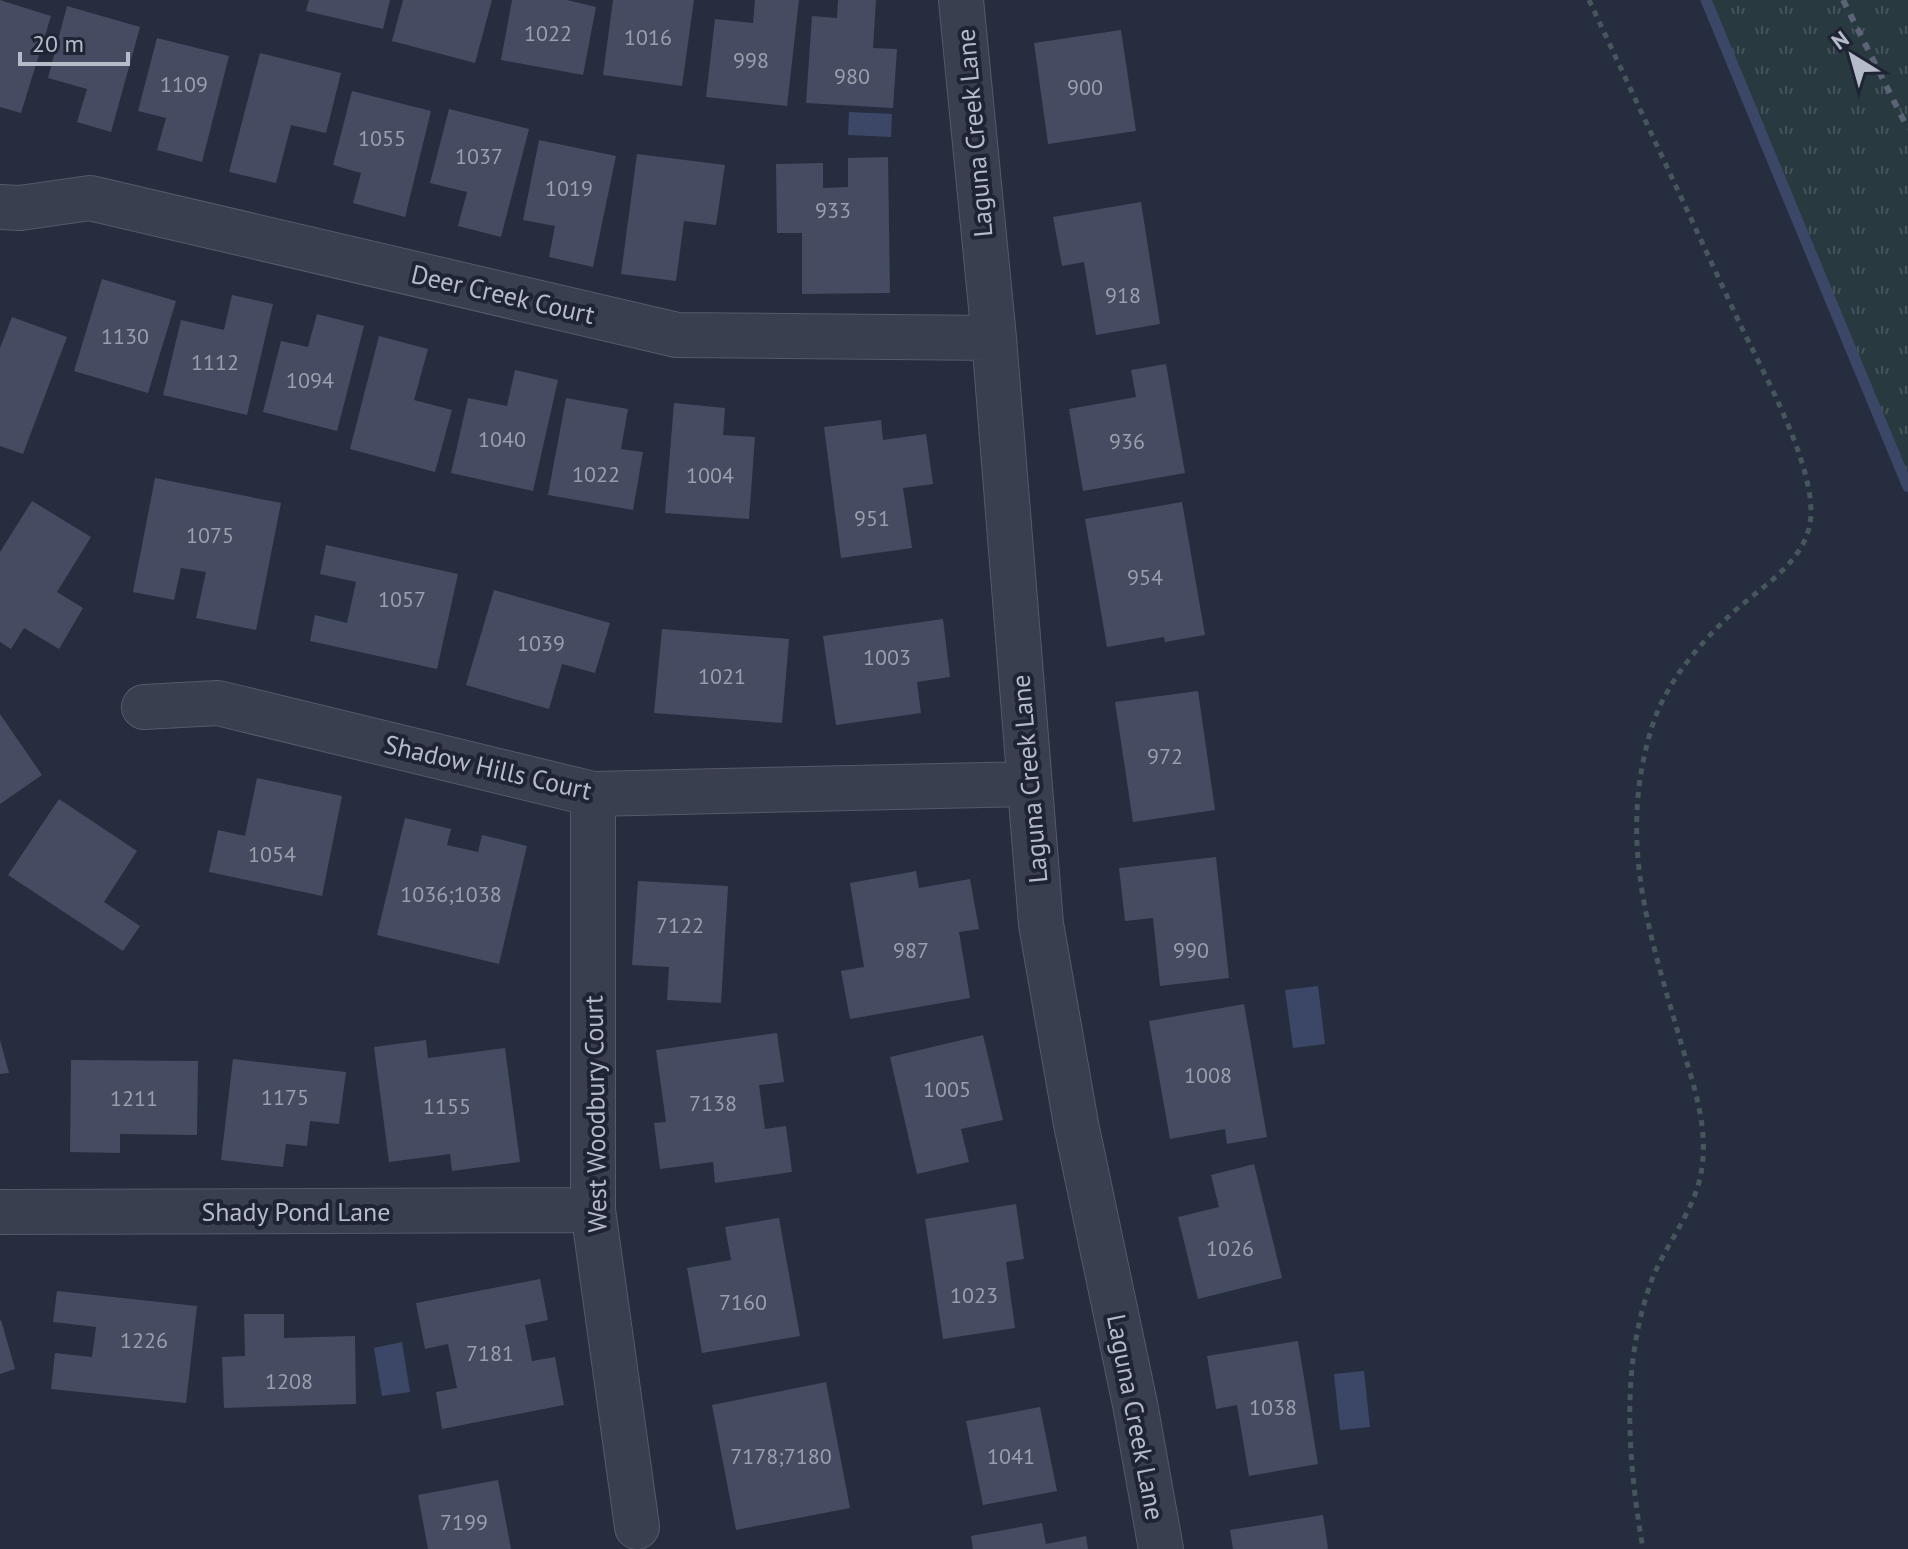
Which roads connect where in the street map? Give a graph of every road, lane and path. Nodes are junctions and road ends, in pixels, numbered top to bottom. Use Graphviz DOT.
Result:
graph roads {
  1 [pos="961,0"];
  2 [pos="1589,0"];
  3 [pos="10,208"];
  4 [pos="994,338"];
  5 [pos="144,707"];
  6 [pos="1028,784"];
  7 [pos="593,794"];
  8 [pos="593,1210"];
  9 [pos="0,1212"];
  10 [pos="637,1527"];
  11 [pos="1161,1549"];
  12 [pos="1643,1549"];
  1 -- 4 [label="street, Laguna Creek Lane"];
  2 -- 12 [label="path"];
  3 -- 4 [label="street, Deer Creek Court"];
  4 -- 6 [label="street, Laguna Creek Lane"];
  5 -- 7 [label="street, Shadow Hills Court"];
  6 -- 7 [label="street, Shadow Hills Court"];
  6 -- 11 [label="street, Laguna Creek Lane"];
  7 -- 8 [label="street, West Woodbury Court"];
  8 -- 9 [label="street, Shady Pond Lane"];
  8 -- 10 [label="street, West Woodbury Court"];
}
